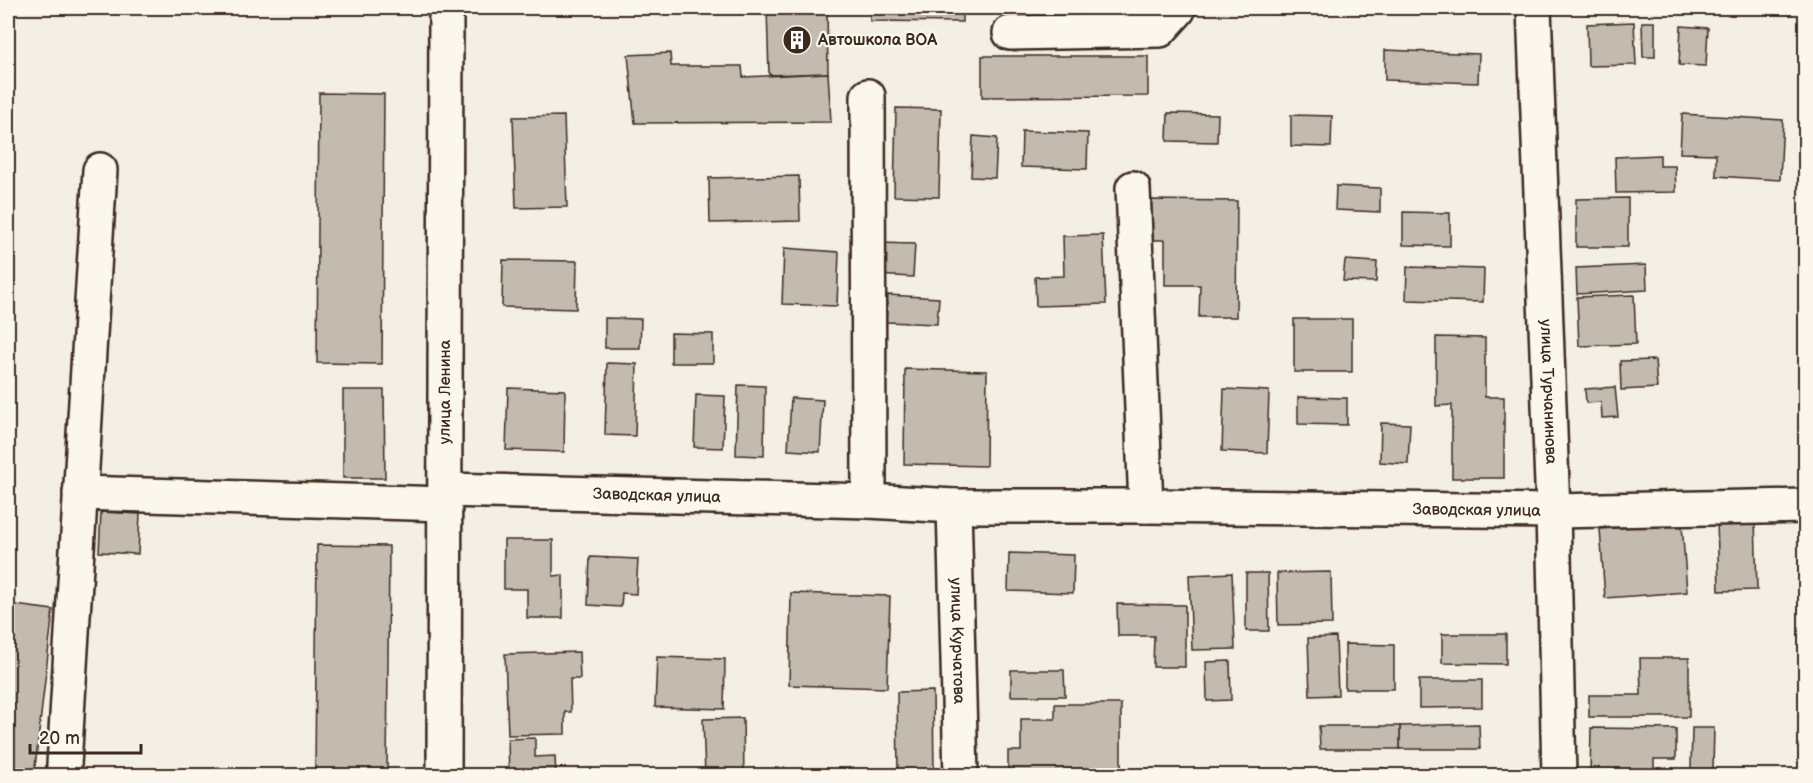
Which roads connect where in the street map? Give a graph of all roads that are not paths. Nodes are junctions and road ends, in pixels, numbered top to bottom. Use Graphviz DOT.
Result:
graph roads {
  1 [pos="446,8"];
  2 [pos="1178,8"];
  3 [pos="1534,8"];
  4 [pos="1010,33"];
  5 [pos="868,96"];
  6 [pos="100,170"];
  7 [pos="1133,188"];
  8 [pos="80,494"];
  9 [pos="445,497"];
  10 [pos="869,501"];
  11 [pos="954,506"];
  12 [pos="1146,506"];
  13 [pos="1806,506"];
  14 [pos="1552,511"];
  15 [pos="64,765"];
  16 [pos="444,776"];
  17 [pos="961,776"];
  18 [pos="1559,776"];
  1 -- 9 [label="street, улица Ленина"];
  2 -- 4 [label="street"];
  3 -- 14 [label="street, улица Турчанинова"];
  5 -- 10 [label="street"];
  6 -- 8 [label="street"];
  7 -- 12 [label="street"];
  8 -- 9 [label="street, Заводская улица"];
  8 -- 15 [label="street"];
  9 -- 10 [label="street, Заводская улица"];
  9 -- 16 [label="street, улица Ленина"];
  10 -- 11 [label="street, Заводская улица"];
  11 -- 12 [label="street, Заводская улица"];
  11 -- 17 [label="street, улица Курчатова"];
  12 -- 14 [label="street, Заводская улица"];
  13 -- 14 [label="street, Заводская улица"];
  14 -- 18 [label="street, улица Турчанинова"];
}
